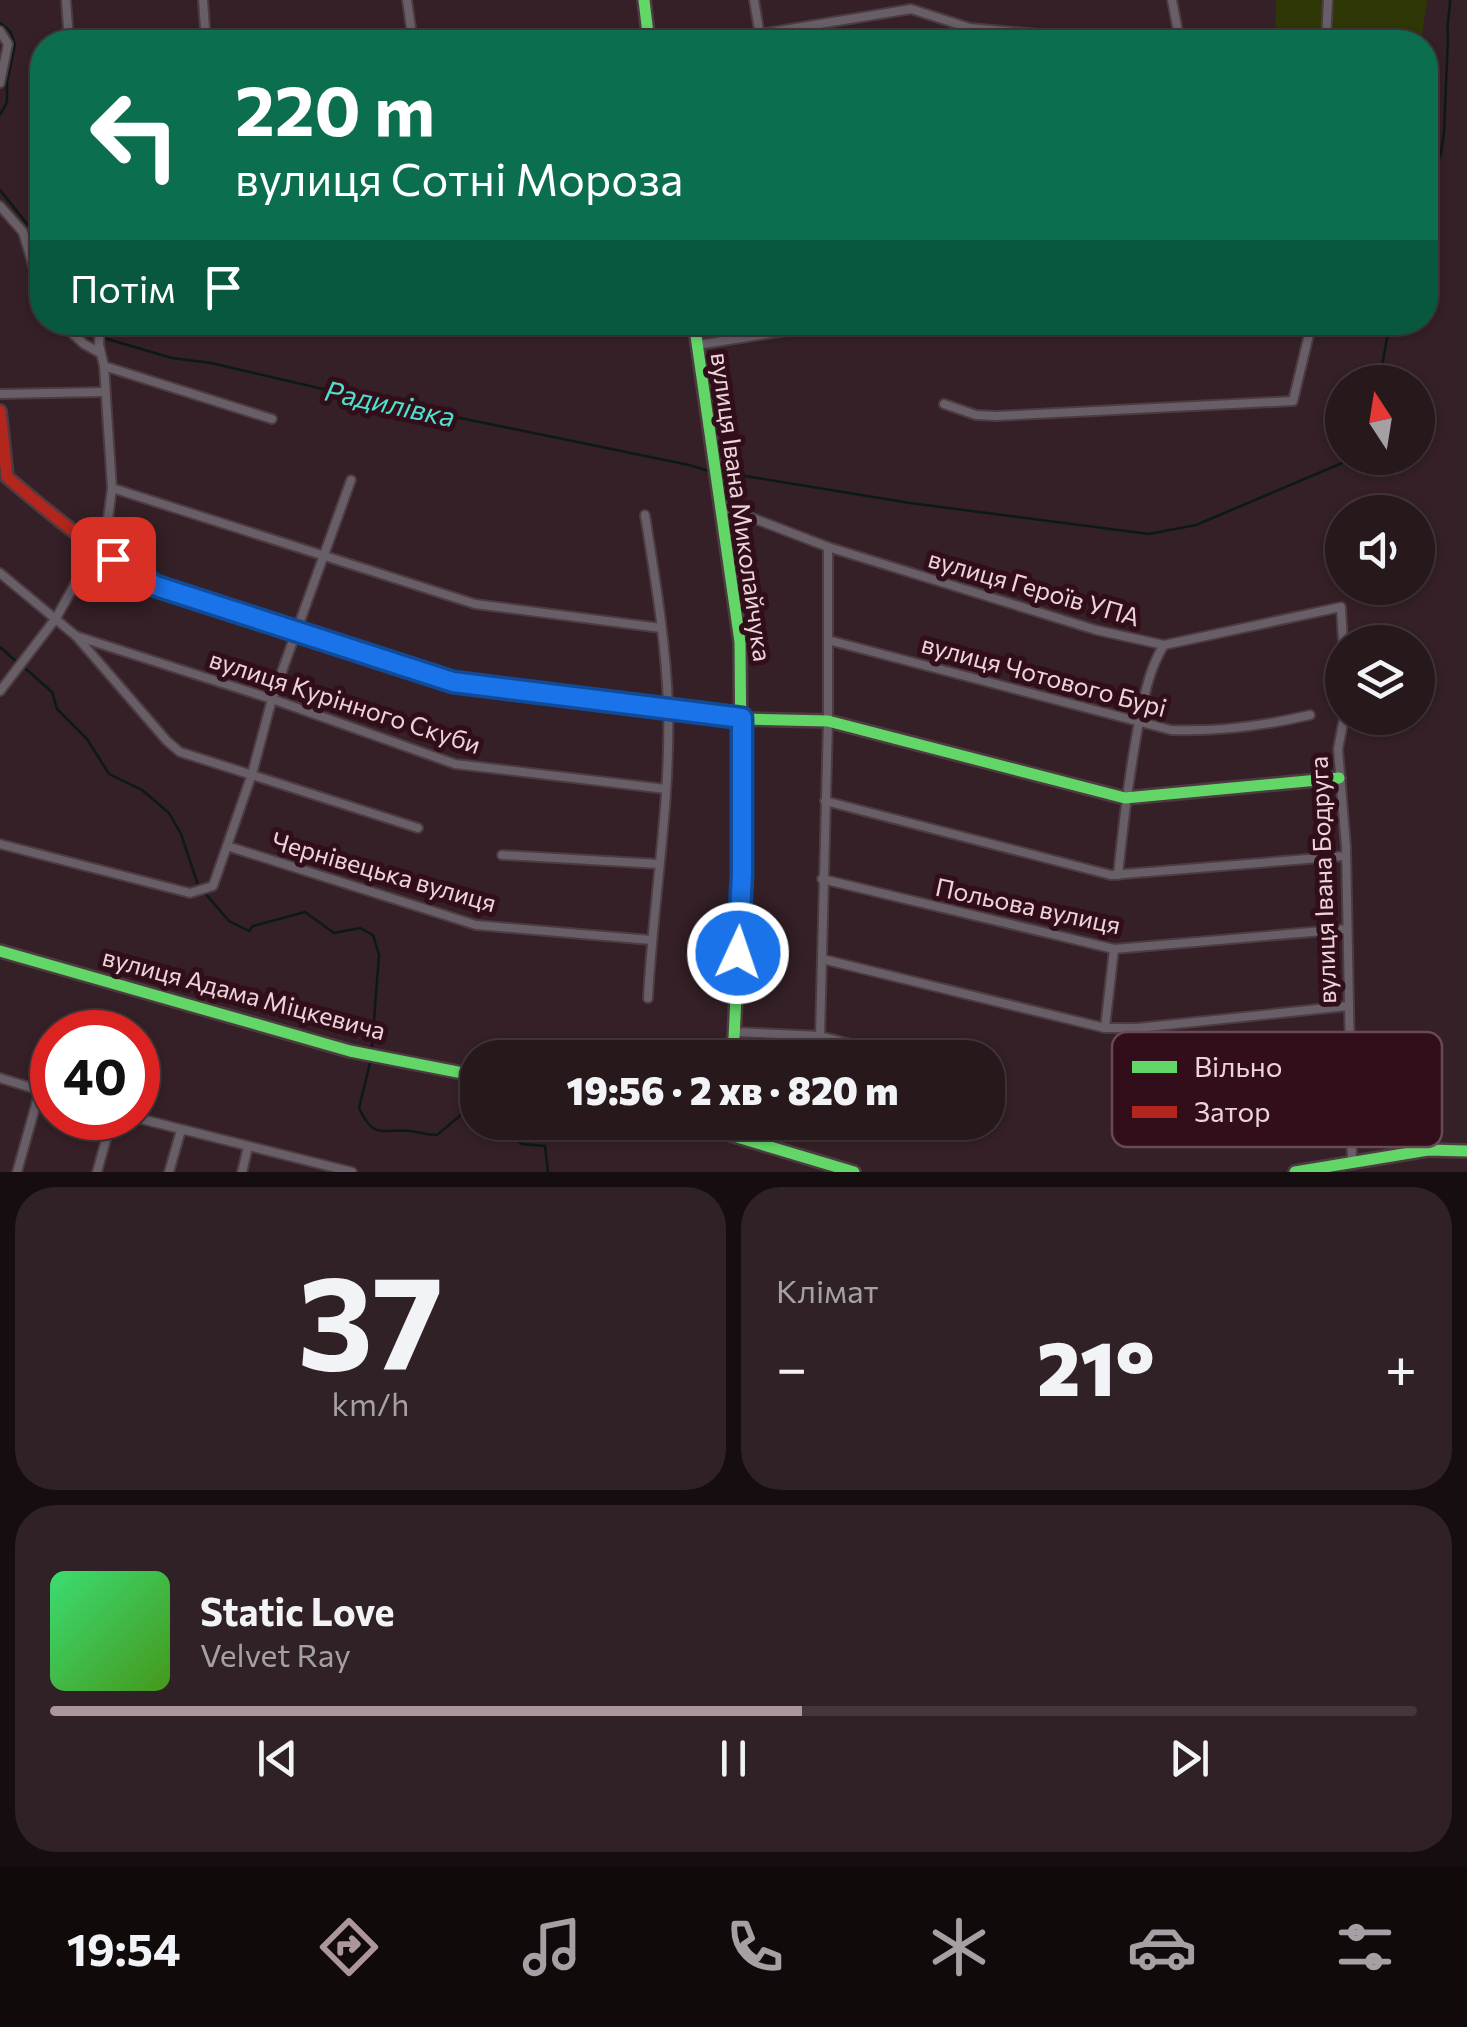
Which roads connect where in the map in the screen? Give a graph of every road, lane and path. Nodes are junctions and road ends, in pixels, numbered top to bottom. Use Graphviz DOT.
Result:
graph roads {
  1 [pos="66,0"];
  2 [pos="203,0"];
  3 [pos="408,0"];
  4 [pos="644,0"];
  5 [pos="754,0"];
  6 [pos="1172,0"];
  7 [pos="1328,0"];
  8 [pos="69,30"];
  9 [pos="205,30"];
  10 [pos="412,30"];
  11 [pos="648,30"];
  12 [pos="759,30"];
  13 [pos="802,30"];
  14 [pos="990,30"];
  15 [pos="1178,30"];
  16 [pos="1327,30"];
  17 [pos="0,31"];
  18 [pos="0,83"];
  19 [pos="0,206"];
  20 [pos="30,255"];
  21 [pos="74,335"];
  22 [pos="99,335"];
  23 [pos="696,335"];
  24 [pos="761,335"];
  25 [pos="1309,335"];
  26 [pos="698,345"];
  27 [pos="100,354"];
  28 [pos="104,366"];
  29 [pos="104,392"];
  30 [pos="0,394"];
  31 [pos="944,404"];
  32 [pos="0,410"];
  33 [pos="272,419"];
  34 [pos="351,480"];
  35 [pos="112,488"];
  36 [pos="722,510"];
  37 [pos="645,516"];
  38 [pos="828,547"];
  39 [pos="96,548"];
  40 [pos="322,558"];
  41 [pos="0,572"];
  42 [pos="56,618"];
  43 [pos="1342,625"];
  44 [pos="661,628"];
  45 [pos="297,630"];
  46 [pos="76,636"];
  47 [pos="828,640"];
  48 [pos="1164,645"];
  49 [pos="0,691"];
  50 [pos="272,699"];
  51 [pos="668,708"];
  52 [pos="1310,715"];
  53 [pos="742,718"];
  54 [pos="828,721"];
  55 [pos="1139,722"];
  56 [pos="1340,735"];
  57 [pos="252,774"];
  58 [pos="1339,778"];
  59 [pos="666,788"];
  60 [pos="1125,798"];
  61 [pos="825,801"];
  62 [pos="418,828"];
  63 [pos="0,844"];
  64 [pos="227,846"];
  65 [pos="502,854"];
  66 [pos="1345,856"];
  67 [pos="659,864"];
  68 [pos="1118,875"];
  69 [pos="822,879"];
  70 [pos="1347,930"];
  71 [pos="651,940"];
  72 [pos="1114,949"];
  73 [pos="0,951"];
  74 [pos="822,958"];
  75 [pos="648,998"];
  76 [pos="1348,1006"];
  77 [pos="1105,1028"];
  78 [pos="735,1032"];
  79 [pos="1349,1032"];
  80 [pos="820,1036"];
  81 [pos="734,1040"];
  82 [pos="836,1040"];
  83 [pos="460,1072"];
  84 [pos="0,1078"];
  85 [pos="30,1087"];
  86 [pos="160,1124"];
  87 [pos="30,1126"];
  88 [pos="181,1130"];
  89 [pos="106,1140"];
  90 [pos="762,1140"];
  91 [pos="248,1147"];
  92 [pos="1352,1147"];
  93 [pos="1467,1151"];
  94 [pos="1352,1162"];
  95 [pos="17,1172"];
  96 [pos="97,1172"];
  97 [pos="169,1172"];
  98 [pos="242,1172"];
  99 [pos="352,1172"];
  100 [pos="853,1172"];
  101 [pos="1295,1172"];
  1 -- 8 [label="street"];
  2 -- 9 [label="street"];
  3 -- 10 [label="street"];
  4 -- 11 [label="street"];
  5 -- 12 [label="street"];
  6 -- 15 [label="street"];
  7 -- 16 [label="street"];
  13 -- 14 [label="street"];
  17 -- 18 [label="street"];
  19 -- 20 [label="street"];
  21 -- 27 [label="street"];
  22 -- 27 [label="street"];
  23 -- 26 [label="street, вулиця Івана Миколайчука"];
  24 -- 26 [label="street"];
  25 -- 31 [label="street"];
  26 -- 36 [label="street, вулиця Івана Миколайчука"];
  27 -- 28 [label="street"];
  28 -- 29 [label="street"];
  28 -- 33 [label="street"];
  29 -- 30 [label="street"];
  29 -- 35 [label="street"];
  32 -- 39 [label="street"];
  34 -- 40 [label="street"];
  35 -- 39 [label="street"];
  35 -- 40 [label="street"];
  36 -- 38 [label="street, вулиця Героїв УПА"];
  36 -- 53 [label="street, вулиця Івана Миколайчука"];
  37 -- 44 [label="street"];
  38 -- 47 [label="street"];
  38 -- 48 [label="street, вулиця Героїв УПА"];
  39 -- 42 [label="street"];
  39 -- 45 [label="street"];
  40 -- 44 [label="street"];
  40 -- 45 [label="street"];
  41 -- 42 [label="street"];
  42 -- 46 [label="street"];
  42 -- 49 [label="street"];
  43 -- 48 [label="street, вулиця Героїв УПА"];
  44 -- 51 [label="street"];
  45 -- 50 [label="street"];
  45 -- 51 [label="street"];
  46 -- 50 [label="street, вулиця Курінного Скуби"];
  46 -- 57 [label="street"];
  47 -- 54 [label="street"];
  47 -- 55 [label="street, вулиця Чотового Бурі"];
  48 -- 55 [label="street"];
  50 -- 57 [label="street"];
  50 -- 59 [label="street, вулиця Курінного Скуби"];
  51 -- 53 [label="street"];
  51 -- 59 [label="street"];
  52 -- 55 [label="street, вулиця Чотового Бурі"];
  53 -- 54 [label="street"];
  53 -- 78 [label="street, вулиця Івана Миколайчука"];
  54 -- 60 [label="street"];
  54 -- 61 [label="street"];
  55 -- 60 [label="street"];
  56 -- 58 [label="street, вулиця Івана Бодруга"];
  57 -- 62 [label="street"];
  57 -- 64 [label="street"];
  58 -- 60 [label="street"];
  58 -- 66 [label="street, вулиця Івана Бодруга"];
  59 -- 67 [label="street"];
  60 -- 68 [label="street"];
  61 -- 68 [label="street"];
  61 -- 69 [label="street"];
  63 -- 64 [label="street"];
  64 -- 71 [label="street, Чернівецька вулиця"];
  65 -- 67 [label="street"];
  66 -- 68 [label="street"];
  66 -- 70 [label="street, вулиця Івана Бодруга"];
  67 -- 71 [label="street"];
  69 -- 72 [label="street, Польова вулиця"];
  69 -- 74 [label="street"];
  70 -- 72 [label="street, Польова вулиця"];
  70 -- 76 [label="street, вулиця Івана Бодруга"];
  71 -- 75 [label="street"];
  72 -- 77 [label="street"];
  73 -- 83 [label="street, вулиця Адама Міцкевича"];
  74 -- 77 [label="street"];
  74 -- 80 [label="street"];
  76 -- 77 [label="street"];
  76 -- 79 [label="street, вулиця Івана Бодруга"];
  78 -- 80 [label="street"];
  78 -- 81 [label="street, вулиця Івана Миколайчука"];
  80 -- 82 [label="street"];
  84 -- 85 [label="street"];
  86 -- 88 [label="street"];
  87 -- 95 [label="street"];
  88 -- 91 [label="street"];
  88 -- 97 [label="street"];
  89 -- 96 [label="street"];
  90 -- 100 [label="street"];
  91 -- 98 [label="street"];
  91 -- 99 [label="street"];
  92 -- 94 [label="street, вулиця Івана Бодруга"];
  93 -- 94 [label="street"];
  94 -- 101 [label="street"];
}
